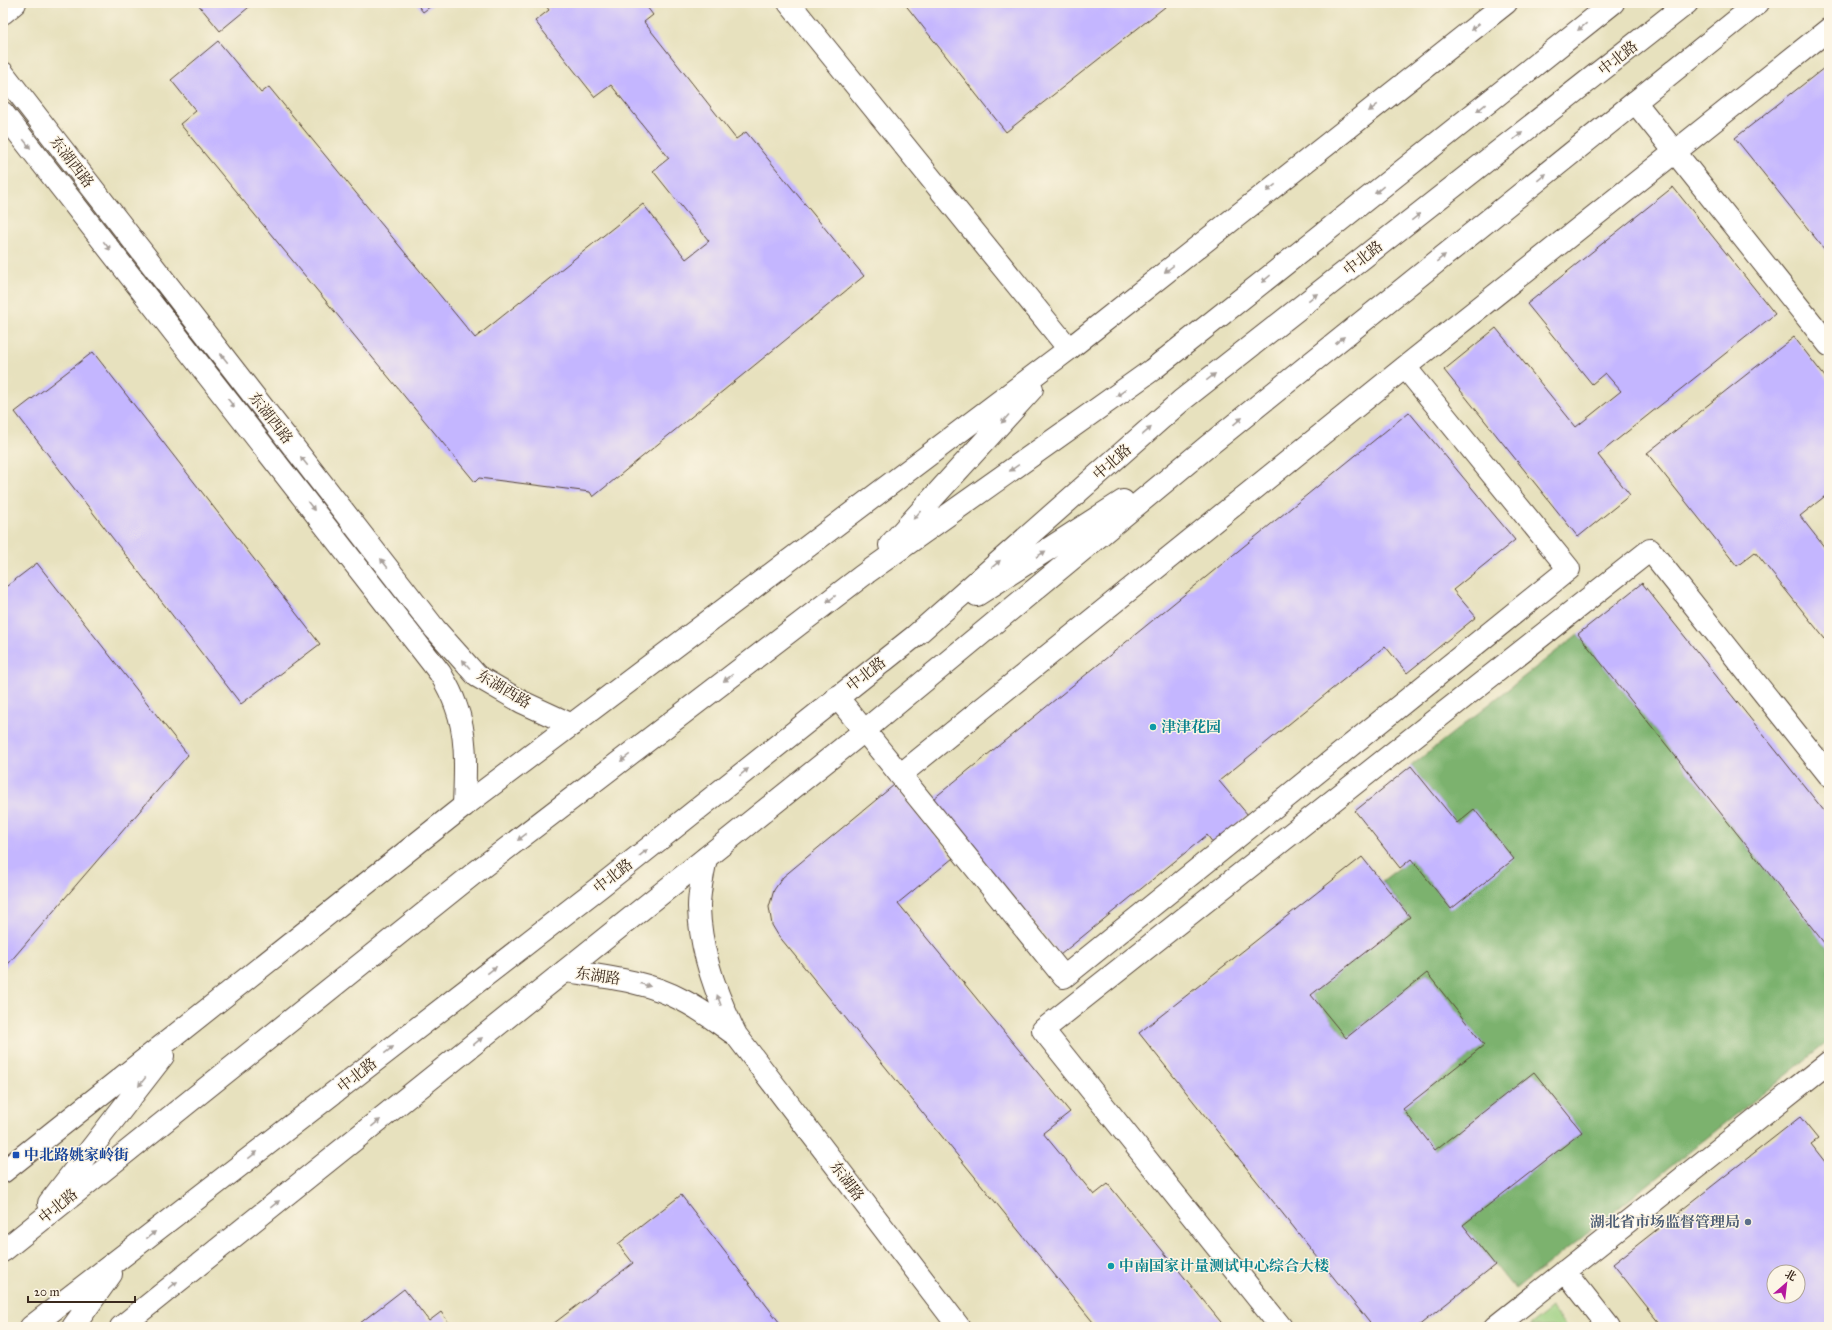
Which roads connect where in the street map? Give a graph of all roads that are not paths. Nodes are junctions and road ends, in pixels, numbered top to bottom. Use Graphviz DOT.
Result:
graph roads {
  1 [pos="15,3"];
  2 [pos="789,3"];
  3 [pos="1506,3"];
  4 [pos="1613,3"];
  5 [pos="1687,3"];
  6 [pos="1758,3"];
  7 [pos="3,13"];
  8 [pos="1829,29"];
  9 [pos="3,73"];
  10 [pos="1635,102"];
  11 [pos="3,113"];
  12 [pos="1674,151"];
  13 [pos="1829,345"];
  14 [pos="1069,349"];
  15 [pos="1405,367"];
  16 [pos="1208,446"];
  17 [pos="862,576"];
  18 [pos="915,636"];
  19 [pos="837,697"];
  20 [pos="572,725"];
  21 [pos="864,731"];
  22 [pos="900,775"];
  23 [pos="1829,775"];
  24 [pos="464,806"];
  25 [pos="706,858"];
  26 [pos="565,971"];
  27 [pos="183,1029"];
  28 [pos="736,1035"];
  29 [pos="1829,1062"];
  30 [pos="3,1172"];
  31 [pos="27,1231"];
  32 [pos="3,1251"];
  33 [pos="123,1256"];
  34 [pos="1565,1271"];
  35 [pos="31,1327"];
  36 [pos="74,1327"];
  37 [pos="121,1327"];
  38 [pos="959,1327"];
  39 [pos="1280,1327"];
  40 [pos="1494,1327"];
  41 [pos="1609,1327"];
  1 -- 7 [label="main road"];
  2 -- 14 [label="main road"];
  3 -- 14 [label="main road, one-way"];
  4 -- 17 [label="main road, 中北路, one-way"];
  18 -- 5 [label="main road, 中北路, one-way"];
  6 -- 10 [label="main road"];
  8 -- 12 [label="main road"];
  20 -- 9 [label="main road, 东湖西路, one-way"];
  10 -- 12 [label="main road"];
  16 -- 10 [label="main road, one-way"];
  11 -- 24 [label="main road, 东湖西路, one-way"];
  12 -- 13 [label="main road"];
  12 -- 15 [label="main road"];
  14 -- 17 [label="main road, one-way"];
  14 -- 20 [label="main road"];
  15 -- 22 [label="main road"];
  15 -- 22 [label="main road"];
  18 -- 16 [label="main road, one-way"];
  16 -- 21 [label="main road"];
  17 -- 31 [label="main road, 中北路, one-way"];
  18 -- 19 [label="main road, 中北路"];
  19 -- 21 [label="main road"];
  33 -- 19 [label="main road, 中北路, one-way"];
  20 -- 24 [label="main road"];
  21 -- 22 [label="main road"];
  21 -- 25 [label="main road"];
  23 -- 39 [label="main road"];
  24 -- 27 [label="main road"];
  25 -- 26 [label="main road"];
  28 -- 25 [label="main road, 东湖路, one-way"];
  26 -- 28 [label="main road, 东湖路, one-way"];
  37 -- 26 [label="main road, one-way"];
  27 -- 30 [label="main road"];
  27 -- 31 [label="main road, one-way"];
  28 -- 38 [label="main road, 东湖路"];
  29 -- 34 [label="main road"];
  31 -- 32 [label="main road, 中北路"];
  33 -- 35 [label="main road, 中北路"];
  33 -- 36 [label="main road"];
  34 -- 40 [label="main road"];
  34 -- 41 [label="main road"];
}
